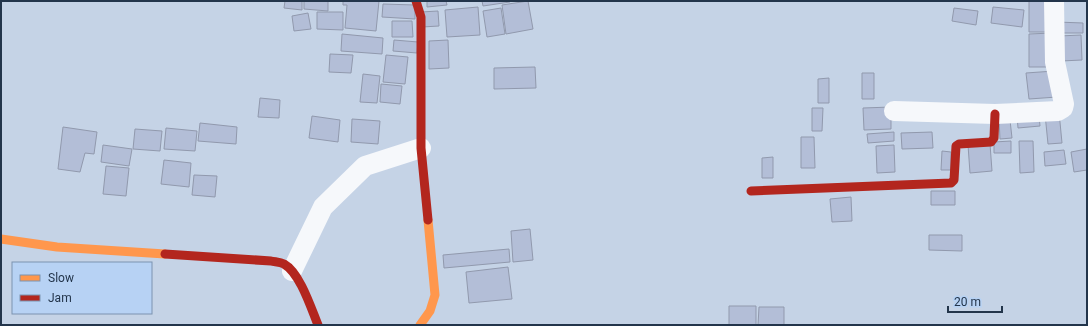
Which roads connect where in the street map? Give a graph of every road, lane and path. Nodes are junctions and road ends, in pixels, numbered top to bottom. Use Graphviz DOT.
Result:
graph roads {
  1 [pos="416,1"];
  2 [pos="1054,1"];
  3 [pos="894,111"];
  4 [pos="995,114"];
  5 [pos="421,148"];
  6 [pos="750,191"];
  7 [pos="1,239"];
  8 [pos="292,271"];
  9 [pos="318,325"];
  10 [pos="420,325"];
  1 -- 5 [label="street"];
  2 -- 4 [label="street"];
  3 -- 4 [label="street"];
  4 -- 6 [label="street"];
  5 -- 8 [label="street"];
  5 -- 10 [label="street"];
  7 -- 8 [label="street"];
  8 -- 9 [label="street"];
}
